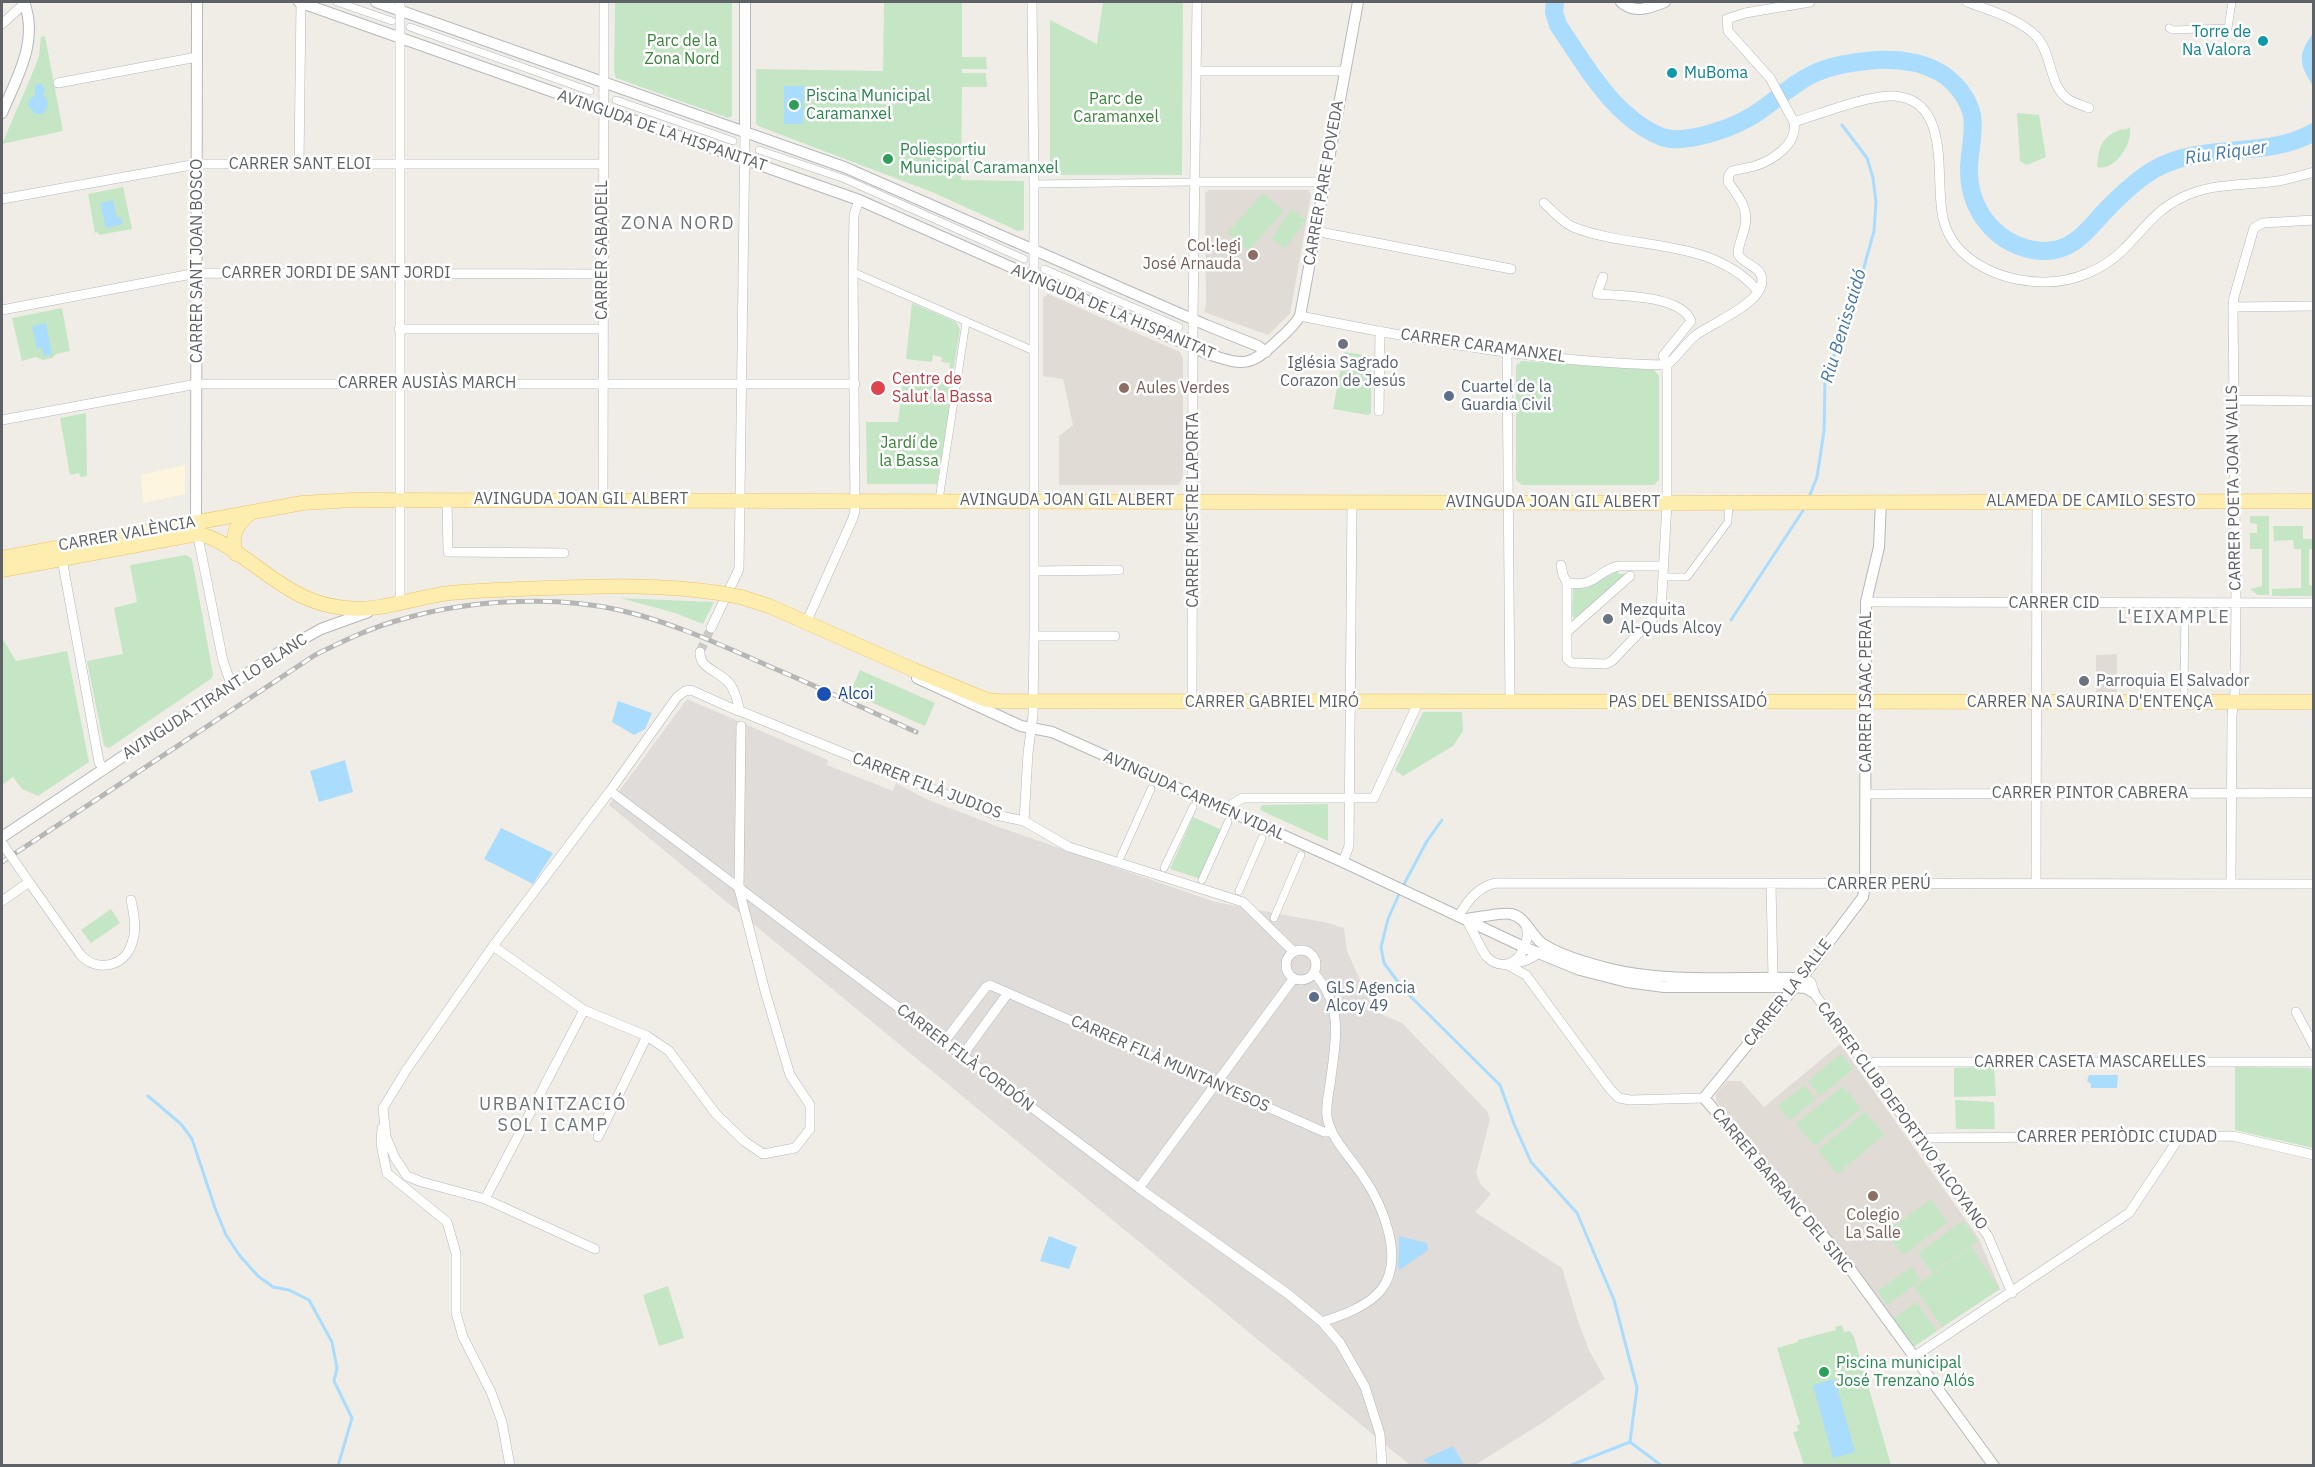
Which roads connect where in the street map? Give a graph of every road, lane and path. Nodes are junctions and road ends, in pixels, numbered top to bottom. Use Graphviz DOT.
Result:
graph roads {
  1 [pos="25,2"];
  2 [pos="197,2"];
  3 [pos="300,2"];
  4 [pos="337,2"];
  5 [pos="376,2"];
  6 [pos="604,2"];
  7 [pos="745,2"];
  8 [pos="1032,2"];
  9 [pos="1197,2"];
  10 [pos="1358,2"];
  11 [pos="1621,2"];
  12 [pos="1665,2"];
  13 [pos="1810,2"];
  14 [pos="1967,2"];
  15 [pos="2232,2"];
  16 [pos="1788,3"];
  17 [pos="400,6"];
  18 [pos="392,21"];
  19 [pos="2,24"];
  20 [pos="410,27"];
  21 [pos="2169,28"];
  22 [pos="401,38"];
  23 [pos="197,57"];
  24 [pos="1196,71"];
  25 [pos="1345,71"];
  26 [pos="604,82"];
  27 [pos="58,83"];
  28 [pos="590,92"];
  29 [pos="616,100"];
  30 [pos="2089,108"];
  31 [pos="603,111"];
  32 [pos="2,113"];
  33 [pos="1794,122"];
  34 [pos="744,132"];
  35 [pos="733,141"];
  36 [pos="759,150"];
  37 [pos="744,160"];
  38 [pos="197,164"];
  39 [pos="299,164"];
  40 [pos="400,164"];
  41 [pos="602,164"];
  42 [pos="2313,172"];
  43 [pos="1194,182"];
  44 [pos="1324,182"];
  45 [pos="1034,184"];
  46 [pos="2,199"];
  47 [pos="859,200"];
  48 [pos="1544,203"];
  49 [pos="2313,219"];
  50 [pos="1315,231"];
  51 [pos="1034,250"];
  52 [pos="1024,259"];
  53 [pos="1044,268"];
  54 [pos="1511,269"];
  55 [pos="853,272"];
  56 [pos="197,273"];
  57 [pos="400,273"];
  58 [pos="602,274"];
  59 [pos="1604,277"];
  60 [pos="1034,278"];
  61 [pos="1758,291"];
  62 [pos="2313,306"];
  63 [pos="2233,307"];
  64 [pos="2,310"];
  65 [pos="1300,316"];
  66 [pos="1193,319"];
  67 [pos="966,322"];
  68 [pos="1179,327"];
  69 [pos="399,329"];
  70 [pos="602,329"];
  71 [pos="1380,331"];
  72 [pos="1194,347"];
  73 [pos="1034,351"];
  74 [pos="1266,352"];
  75 [pos="1507,353"];
  76 [pos="1667,365"];
  77 [pos="399,382"];
  78 [pos="197,384"];
  79 [pos="741,384"];
  80 [pos="855,384"];
  81 [pos="602,385"];
  82 [pos="2233,400"];
  83 [pos="2313,401"];
  84 [pos="1379,411"];
  85 [pos="2,420"];
  86 [pos="447,498"];
  87 [pos="399,499"];
  88 [pos="603,499"];
  89 [pos="740,499"];
  90 [pos="855,500"];
  91 [pos="939,500"];
  92 [pos="1034,500"];
  93 [pos="1192,501"];
  94 [pos="1875,501"];
  95 [pos="2037,501"];
  96 [pos="2234,501"];
  97 [pos="2313,501"];
  98 [pos="1353,502"];
  99 [pos="1507,502"];
  100 [pos="1732,502"];
  101 [pos="1667,503"];
  102 [pos="252,512"];
  103 [pos="197,528"];
  104 [pos="564,553"];
  105 [pos="236,554"];
  106 [pos="2,558"];
  107 [pos="62,559"];
  108 [pos="1561,565"];
  109 [pos="1664,566"];
  110 [pos="2,570"];
  111 [pos="1119,570"];
  112 [pos="1034,571"];
  113 [pos="1630,576"];
  114 [pos="1664,577"];
  115 [pos="1568,583"];
  116 [pos="400,602"];
  117 [pos="1866,602"];
  118 [pos="2037,603"];
  119 [pos="2185,603"];
  120 [pos="2236,603"];
  121 [pos="2313,603"];
  122 [pos="382,607"];
  123 [pos="806,623"];
  124 [pos="711,628"];
  125 [pos="1568,631"];
  126 [pos="1035,636"];
  127 [pos="1115,636"];
  128 [pos="700,652"];
  129 [pos="898,663"];
  130 [pos="231,684"];
  131 [pos="2184,701"];
  132 [pos="1033,702"];
  133 [pos="1192,702"];
  134 [pos="1510,702"];
  135 [pos="1866,702"];
  136 [pos="2037,702"];
  137 [pos="2234,702"];
  138 [pos="2313,702"];
  139 [pos="1350,703"];
  140 [pos="1418,703"];
  141 [pos="742,712"];
  142 [pos="1031,730"];
  143 [pos="105,770"];
  144 [pos="1151,789"];
  145 [pos="610,791"];
  146 [pos="2036,793"];
  147 [pos="2231,793"];
  148 [pos="1866,794"];
  149 [pos="2313,794"];
  150 [pos="1349,798"];
  151 [pos="1192,807"];
  152 [pos="1224,809"];
  153 [pos="1024,821"];
  154 [pos="1228,822"];
  155 [pos="2,837"];
  156 [pos="1262,838"];
  157 [pos="2,843"];
  158 [pos="1301,855"];
  159 [pos="1121,856"];
  160 [pos="1342,862"];
  161 [pos="1164,868"];
  162 [pos="1202,880"];
  163 [pos="29,882"];
  164 [pos="1771,884"];
  165 [pos="1865,884"];
  166 [pos="2036,884"];
  167 [pos="2231,884"];
  168 [pos="2313,884"];
  169 [pos="739,888"];
  170 [pos="1239,891"];
  171 [pos="131,900"];
  172 [pos="2,901"];
  173 [pos="1498,915"];
  174 [pos="1462,917"];
  175 [pos="1274,918"];
  176 [pos="1526,926"];
  177 [pos="1484,929"];
  178 [pos="1481,944"];
  179 [pos="493,946"];
  180 [pos="1526,948"];
  181 [pos="1294,952"];
  182 [pos="1539,953"];
  183 [pos="1509,963"];
  184 [pos="1314,973"];
  185 [pos="1773,977"];
  186 [pos="1294,978"];
  187 [pos="1803,978"];
  188 [pos="1795,987"];
  189 [pos="1008,993"];
  190 [pos="1814,993"];
  191 [pos="584,1010"];
  192 [pos="2296,1012"];
  193 [pos="647,1036"];
  194 [pos="944,1042"];
  195 [pos="2313,1046"];
  196 [pos="962,1056"];
  197 [pos="2313,1062"];
  198 [pos="1867,1066"];
  199 [pos="1214,1084"];
  200 [pos="1704,1098"];
  201 [pos="383,1108"];
  202 [pos="1332,1132"];
  203 [pos="598,1137"];
  204 [pos="1918,1138"];
  205 [pos="2179,1138"];
  206 [pos="2313,1155"];
  207 [pos="1139,1188"];
  208 [pos="485,1199"];
  209 [pos="595,1249"];
  210 [pos="2012,1293"];
  211 [pos="1322,1322"];
  212 [pos="1915,1356"];
  213 [pos="510,1466"];
  214 [pos="1382,1466"];
  215 [pos="1994,1466"];
  1 -- 19 [label="street"];
  1 -- 32 [label="street"];
  2 -- 23 [label="street, CARRER SANT JOAN BOSCO"];
  3 -- 22 [label="street, AVINGUDA DE LA HISPANITAT"];
  3 -- 39 [label="street"];
  4 -- 18 [label="street"];
  5 -- 17 [label="street, AVINGUDA DE LA HISPANITAT"];
  6 -- 26 [label="street, CARRER SABADELL"];
  7 -- 34 [label="street"];
  8 -- 45 [label="street"];
  9 -- 24 [label="street, CARRER MESTRE LAPORTA"];
  10 -- 25 [label="street, CARRER PARE POVEDA"];
  11 -- 12 [label="street"];
  13 -- 16 [label="street"];
  14 -- 30 [label="street"];
  15 -- 21 [label="street"];
  16 -- 33 [label="street"];
  17 -- 22 [label="street"];
  17 -- 26 [label="street, AVINGUDA DE LA HISPANITAT"];
  20 -- 28 [label="street, AVINGUDA DE LA HISPANITAT"];
  22 -- 31 [label="street, AVINGUDA DE LA HISPANITAT"];
  22 -- 40 [label="street"];
  23 -- 27 [label="street"];
  23 -- 38 [label="street, CARRER SANT JOAN BOSCO"];
  24 -- 25 [label="street"];
  24 -- 43 [label="street, CARRER MESTRE LAPORTA"];
  25 -- 44 [label="street, CARRER PARE POVEDA"];
  26 -- 31 [label="street, CARRER SABADELL"];
  26 -- 34 [label="street, AVINGUDA DE LA HISPANITAT"];
  29 -- 35 [label="street, AVINGUDA DE LA HISPANITAT"];
  31 -- 37 [label="street, AVINGUDA DE LA HISPANITAT"];
  31 -- 41 [label="street, CARRER SABADELL"];
  33 -- 42 [label="street"];
  33 -- 61 [label="street"];
  34 -- 37 [label="street"];
  34 -- 51 [label="street, AVINGUDA DE LA HISPANITAT"];
  36 -- 52 [label="street, AVINGUDA DE LA HISPANITAT"];
  37 -- 47 [label="street, AVINGUDA DE LA HISPANITAT"];
  37 -- 79 [label="street"];
  38 -- 39 [label="street, CARRER SANT ELOI"];
  38 -- 46 [label="street, CARRER SANT ELOI"];
  38 -- 56 [label="street, CARRER SANT JOAN BOSCO"];
  39 -- 40 [label="street, CARRER SANT ELOI"];
  40 -- 41 [label="street, CARRER SANT ELOI"];
  40 -- 57 [label="street"];
  41 -- 58 [label="street, CARRER SABADELL"];
  43 -- 44 [label="street"];
  43 -- 45 [label="street"];
  43 -- 66 [label="street, CARRER MESTRE LAPORTA"];
  44 -- 50 [label="street, CARRER PARE POVEDA"];
  45 -- 51 [label="street"];
  47 -- 55 [label="street"];
  47 -- 60 [label="street, AVINGUDA DE LA HISPANITAT"];
  48 -- 61 [label="street"];
  49 -- 63 [label="street, CARRER POETA JOAN VALLS"];
  50 -- 54 [label="street"];
  50 -- 65 [label="street, CARRER PARE POVEDA"];
  51 -- 60 [label="street"];
  51 -- 66 [label="street, AVINGUDA DE LA HISPANITAT"];
  53 -- 68 [label="street, AVINGUDA DE LA HISPANITAT"];
  55 -- 67 [label="street"];
  55 -- 80 [label="street"];
  56 -- 57 [label="street, CARRER JORDI DE SANT JORDI"];
  56 -- 64 [label="street, CARRER JORDI DE SANT JORDI"];
  56 -- 78 [label="street, CARRER SANT JOAN BOSCO"];
  57 -- 58 [label="street, CARRER JORDI DE SANT JORDI"];
  57 -- 69 [label="street"];
  58 -- 70 [label="street, CARRER SABADELL"];
  59 -- 76 [label="street"];
  60 -- 72 [label="street, AVINGUDA DE LA HISPANITAT"];
  60 -- 73 [label="street"];
  61 -- 76 [label="street"];
  62 -- 63 [label="street"];
  63 -- 82 [label="street, CARRER POETA JOAN VALLS"];
  65 -- 71 [label="street, CARRER CARAMANXEL"];
  65 -- 74 [label="street"];
  66 -- 72 [label="street, CARRER MESTRE LAPORTA"];
  66 -- 74 [label="street, AVINGUDA DE LA HISPANITAT"];
  67 -- 73 [label="street"];
  67 -- 91 [label="street"];
  69 -- 70 [label="street"];
  69 -- 77 [label="street"];
  70 -- 81 [label="street, CARRER SABADELL"];
  71 -- 75 [label="street, CARRER CARAMANXEL"];
  71 -- 84 [label="street"];
  72 -- 74 [label="street, AVINGUDA DE LA HISPANITAT"];
  72 -- 93 [label="street, CARRER MESTRE LAPORTA"];
  73 -- 92 [label="street"];
  75 -- 76 [label="street, CARRER CARAMANXEL"];
  75 -- 99 [label="street"];
  76 -- 101 [label="street"];
  77 -- 78 [label="street, CARRER AUSIÀS MARCH"];
  77 -- 81 [label="street, CARRER AUSIÀS MARCH"];
  77 -- 87 [label="street"];
  78 -- 85 [label="street, CARRER AUSIÀS MARCH"];
  78 -- 103 [label="street, CARRER SANT JOAN BOSCO"];
  79 -- 80 [label="street, CARRER AUSIÀS MARCH"];
  79 -- 81 [label="street, CARRER AUSIÀS MARCH"];
  79 -- 89 [label="street"];
  80 -- 90 [label="street"];
  81 -- 88 [label="street, CARRER SABADELL"];
  82 -- 83 [label="street"];
  82 -- 96 [label="street, CARRER POETA JOAN VALLS"];
  86 -- 87 [label="main road, AVINGUDA JOAN GIL ALBERT"];
  86 -- 88 [label="main road, AVINGUDA JOAN GIL ALBERT"];
  86 -- 104 [label="street"];
  87 -- 102 [label="main road, CARRER VALÈNCIA"];
  87 -- 116 [label="street"];
  88 -- 89 [label="main road, AVINGUDA JOAN GIL ALBERT"];
  89 -- 90 [label="main road, AVINGUDA JOAN GIL ALBERT"];
  89 -- 124 [label="street"];
  90 -- 91 [label="main road, AVINGUDA JOAN GIL ALBERT"];
  90 -- 123 [label="street"];
  91 -- 92 [label="main road, AVINGUDA JOAN GIL ALBERT"];
  92 -- 93 [label="main road, AVINGUDA JOAN GIL ALBERT"];
  92 -- 112 [label="street"];
  93 -- 98 [label="main road, AVINGUDA JOAN GIL ALBERT"];
  93 -- 133 [label="street, CARRER MESTRE LAPORTA"];
  94 -- 95 [label="main road, ALAMEDA DE CAMILO SESTO"];
  94 -- 100 [label="main road, ALAMEDA DE CAMILO SESTO"];
  94 -- 117 [label="street, CARRER ISAAC PERAL"];
  95 -- 96 [label="main road, ALAMEDA DE CAMILO SESTO"];
  95 -- 118 [label="street"];
  96 -- 97 [label="main road, ALAMEDA DE CAMILO SESTO"];
  96 -- 120 [label="street, CARRER POETA JOAN VALLS"];
  98 -- 99 [label="main road, AVINGUDA JOAN GIL ALBERT"];
  98 -- 139 [label="street"];
  99 -- 101 [label="main road, AVINGUDA JOAN GIL ALBERT"];
  99 -- 134 [label="street"];
  100 -- 101 [label="main road, AVINGUDA JOAN GIL ALBERT"];
  100 -- 114 [label="street"];
  101 -- 109 [label="street"];
  102 -- 103 [label="main road, CARRER VALÈNCIA"];
  102 -- 105 [label="main road"];
  103 -- 105 [label="main road"];
  103 -- 106 [label="main road, CARRER VALÈNCIA"];
  103 -- 107 [label="main road, CARRER VALÈNCIA"];
  103 -- 130 [label="street"];
  105 -- 122 [label="main road"];
  107 -- 110 [label="main road, CARRER VALÈNCIA"];
  107 -- 143 [label="street"];
  108 -- 115 [label="street"];
  109 -- 114 [label="street"];
  109 -- 115 [label="street"];
  111 -- 112 [label="street"];
  112 -- 126 [label="street"];
  113 -- 125 [label="street"];
  114 -- 125 [label="street"];
  115 -- 125 [label="street"];
  116 -- 122 [label="main road, AVINGUDA TIRANT LO BLANC"];
  116 -- 123 [label="main road, AVINGUDA TIRANT LO BLANC, bridge"];
  117 -- 118 [label="street, CARRER CID"];
  117 -- 135 [label="street, CARRER ISAAC PERAL"];
  118 -- 119 [label="street, CARRER CID"];
  118 -- 136 [label="street"];
  119 -- 120 [label="street, CARRER CID"];
  119 -- 131 [label="street"];
  120 -- 121 [label="street, CARRER CID"];
  120 -- 137 [label="street, CARRER POETA JOAN VALLS"];
  122 -- 130 [label="street, AVINGUDA TIRANT LO BLANC"];
  123 -- 129 [label="main road, AVINGUDA TIRANT LO BLANC"];
  126 -- 127 [label="street"];
  126 -- 132 [label="street"];
  128 -- 141 [label="street"];
  129 -- 132 [label="main road, AVINGUDA TIRANT LO BLANC"];
  129 -- 142 [label="street, AVINGUDA TIRANT LO BLANC"];
  130 -- 143 [label="street, AVINGUDA TIRANT LO BLANC"];
  131 -- 136 [label="main road, CARRER NA SAURINA D'ENTENÇA"];
  131 -- 137 [label="main road, CARRER NA SAURINA D'ENTENÇA"];
  132 -- 133 [label="main road, CARRER GABRIEL MIRÓ"];
  132 -- 142 [label="street"];
  133 -- 139 [label="main road, CARRER GABRIEL MIRÓ"];
  134 -- 135 [label="main road, PAS DEL BENISSAIDÓ"];
  134 -- 140 [label="main road, CARRER GABRIEL MIRÓ"];
  135 -- 136 [label="main road, CARRER NA SAURINA D'ENTENÇA"];
  135 -- 148 [label="street, CARRER ISAAC PERAL"];
  136 -- 146 [label="street"];
  137 -- 138 [label="main road, CARRER NA SAURINA D'ENTENÇA"];
  137 -- 147 [label="street, CARRER POETA JOAN VALLS"];
  139 -- 140 [label="main road, CARRER GABRIEL MIRÓ"];
  139 -- 150 [label="street"];
  140 -- 150 [label="street"];
  141 -- 145 [label="street, CARRER FILÀ JUDIOS"];
  141 -- 153 [label="street, CARRER FILÀ JUDIOS"];
  141 -- 169 [label="street"];
  142 -- 152 [label="street, AVINGUDA CARMEN VIDAL"];
  142 -- 153 [label="street"];
  143 -- 155 [label="street, AVINGUDA TIRANT LO BLANC"];
  144 -- 159 [label="street"];
  145 -- 169 [label="street, CARRER FILÀ CORDÓN"];
  145 -- 179 [label="street"];
  146 -- 147 [label="street, CARRER PINTOR CABRERA"];
  146 -- 148 [label="street, CARRER PINTOR CABRERA"];
  146 -- 166 [label="street"];
  147 -- 149 [label="street, CARRER PINTOR CABRERA"];
  147 -- 167 [label="street, CARRER POETA JOAN VALLS"];
  148 -- 165 [label="street, CARRER ISAAC PERAL"];
  150 -- 152 [label="street"];
  150 -- 160 [label="street"];
  151 -- 161 [label="street"];
  152 -- 160 [label="street, AVINGUDA CARMEN VIDAL"];
  153 -- 181 [label="street, CARRER FILÀ JUDIOS"];
  154 -- 162 [label="street"];
  156 -- 170 [label="street"];
  157 -- 163 [label="street, bridge"];
  158 -- 175 [label="street"];
  160 -- 174 [label="street, AVINGUDA CARMEN VIDAL"];
  163 -- 171 [label="street"];
  163 -- 172 [label="street"];
  164 -- 165 [label="street, CARRER PERÚ"];
  164 -- 174 [label="street, CARRER PERÚ"];
  164 -- 185 [label="street"];
  165 -- 166 [label="street, CARRER PERÚ"];
  165 -- 187 [label="street, CARRER LA SALLE"];
  166 -- 167 [label="street, CARRER PERÚ"];
  167 -- 168 [label="street, CARRER PERÚ"];
  169 -- 193 [label="street"];
  169 -- 194 [label="street, CARRER FILÀ CORDÓN"];
  173 -- 174 [label="street"];
  173 -- 176 [label="street"];
  173 -- 177 [label="street"];
  174 -- 177 [label="street, AVINGUDA CARMEN VIDAL"];
  174 -- 178 [label="street"];
  176 -- 180 [label="street"];
  176 -- 185 [label="street"];
  177 -- 178 [label="street"];
  177 -- 180 [label="street, AVINGUDA CARMEN VIDAL"];
  178 -- 183 [label="street"];
  179 -- 191 [label="street"];
  179 -- 201 [label="street"];
  180 -- 182 [label="street, AVINGUDA CARMEN VIDAL"];
  180 -- 183 [label="street"];
  181 -- 184 [label="street"];
  181 -- 186 [label="street"];
  182 -- 183 [label="street"];
  182 -- 188 [label="street, AVINGUDA CARMEN VIDAL"];
  183 -- 200 [label="street, CARRER BARRANC DEL SINC"];
  184 -- 186 [label="street"];
  184 -- 202 [label="street"];
  185 -- 187 [label="street"];
  186 -- 199 [label="street"];
  187 -- 188 [label="street, CARRER LA SALLE"];
  187 -- 190 [label="street, CARRER CLUB DEPORTIVO ALCOYANO"];
  188 -- 190 [label="street, AVINGUDA CARMEN VIDAL"];
  188 -- 200 [label="street, CARRER LA SALLE"];
  189 -- 194 [label="street, CARRER FILÀ MUNTANYESOS"];
  189 -- 196 [label="street"];
  189 -- 199 [label="street, CARRER FILÀ MUNTANYESOS"];
  190 -- 198 [label="street, CARRER CLUB DEPORTIVO ALCOYANO"];
  191 -- 193 [label="street"];
  191 -- 208 [label="street"];
  192 -- 195 [label="street"];
  193 -- 203 [label="street"];
  194 -- 196 [label="street, CARRER FILÀ CORDÓN"];
  196 -- 207 [label="street, CARRER FILÀ CORDÓN"];
  197 -- 198 [label="street, CARRER CASETA MASCARELLES"];
  198 -- 204 [label="street, CARRER CLUB DEPORTIVO ALCOYANO"];
  199 -- 202 [label="street, CARRER FILÀ MUNTANYESOS"];
  199 -- 207 [label="street"];
  200 -- 212 [label="street, CARRER BARRANC DEL SINC"];
  201 -- 208 [label="street"];
  201 -- 213 [label="street"];
  202 -- 211 [label="street"];
  204 -- 205 [label="street, CARRER PERIÒDIC CIUDAD"];
  204 -- 210 [label="street, CARRER CLUB DEPORTIVO ALCOYANO"];
  205 -- 206 [label="street, CARRER PERIÒDIC CIUDAD"];
  205 -- 210 [label="street"];
  207 -- 211 [label="street, CARRER FILÀ CORDÓN"];
  208 -- 209 [label="street"];
  210 -- 212 [label="street"];
  211 -- 214 [label="street, CARRER FILÀ CORDÓN"];
  212 -- 215 [label="street, CARRER BARRANC DEL SINC"];
}
